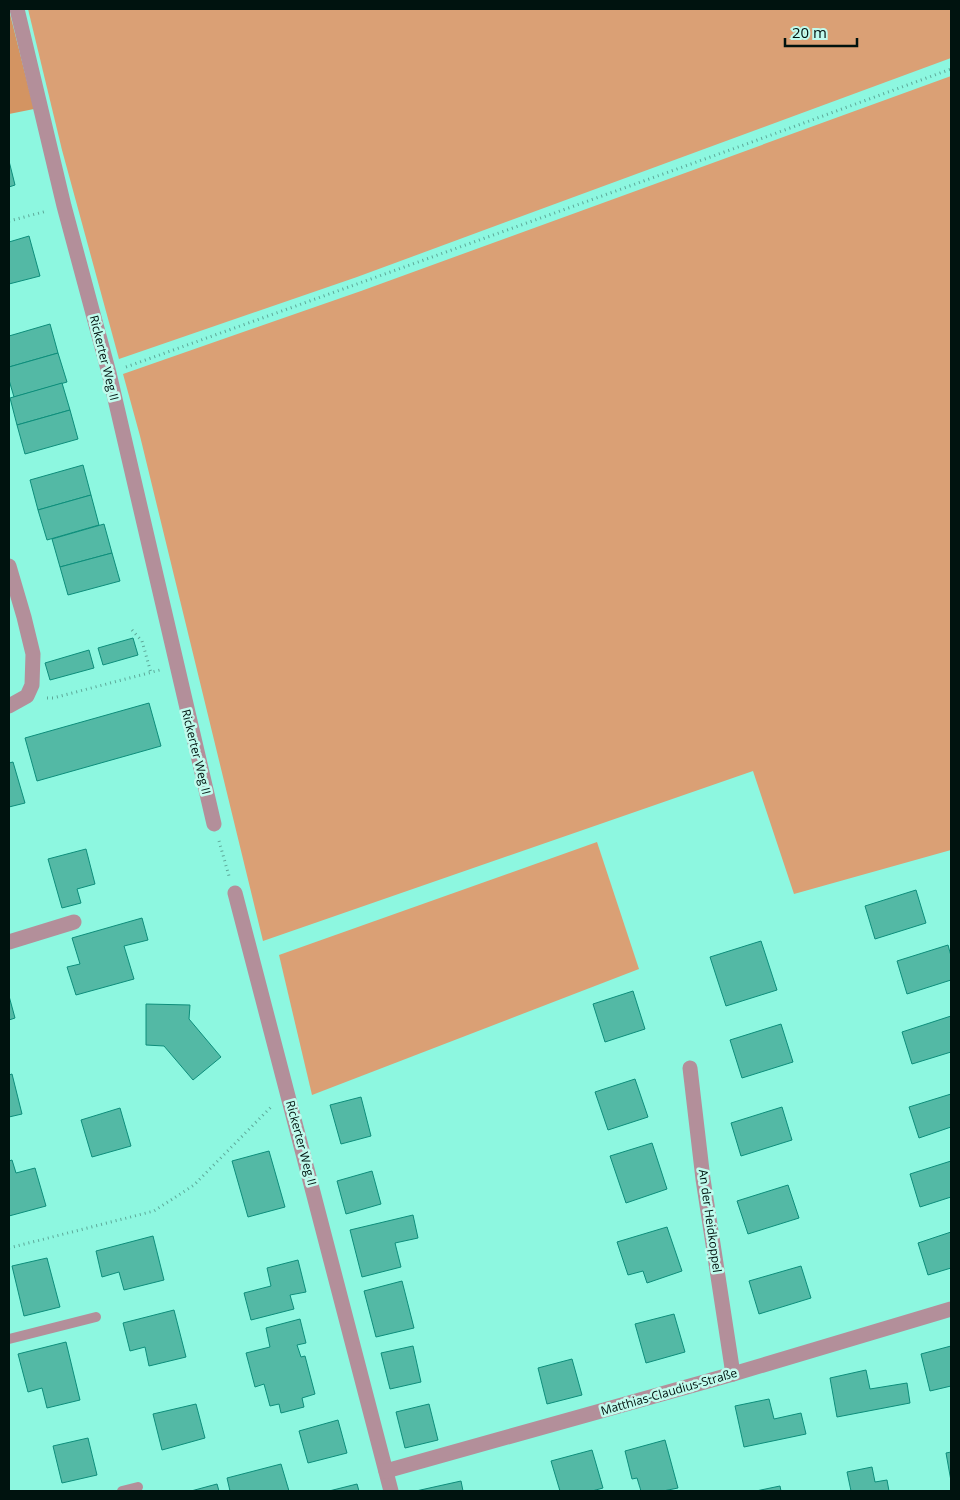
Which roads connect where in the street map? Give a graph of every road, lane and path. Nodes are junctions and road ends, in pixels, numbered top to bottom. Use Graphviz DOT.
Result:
graph roads {
  1 [pos="17,9"];
  2 [pos="951,69"];
  3 [pos="64,206"];
  4 [pos="9,221"];
  5 [pos="109,373"];
  6 [pos="9,566"];
  7 [pos="132,630"];
  8 [pos="176,666"];
  9 [pos="151,672"];
  10 [pos="26,696"];
  11 [pos="9,706"];
  12 [pos="214,824"];
  13 [pos="235,893"];
  14 [pos="74,922"];
  15 [pos="9,942"];
  16 [pos="690,1068"];
  17 [pos="286,1088"];
  18 [pos="9,1248"];
  19 [pos="951,1309"];
  20 [pos="96,1317"];
  21 [pos="9,1339"];
  22 [pos="733,1374"];
  23 [pos="386,1471"];
  24 [pos="138,1487"];
  25 [pos="122,1491"];
  26 [pos="391,1491"];
  1 -- 3 [label="street, Rickerter Weg II"];
  2 -- 5 [label="path"];
  3 -- 4 [label="path"];
  3 -- 5 [label="street, Rickerter Weg II"];
  5 -- 8 [label="street, Rickerter Weg II"];
  6 -- 10 [label="street"];
  7 -- 9 [label="path"];
  8 -- 9 [label="path"];
  8 -- 12 [label="street, Rickerter Weg II"];
  9 -- 10 [label="path"];
  10 -- 11 [label="street"];
  12 -- 13 [label="path"];
  13 -- 17 [label="street, Rickerter Weg II"];
  14 -- 15 [label="street"];
  16 -- 22 [label="street, An der Heidkoppel"];
  17 -- 18 [label="path"];
  17 -- 23 [label="street, Rickerter Weg II"];
  19 -- 22 [label="street, Matthias-Claudius-Straße"];
  20 -- 21 [label="lane"];
  22 -- 23 [label="street, Matthias-Claudius-Straße"];
  23 -- 26 [label="street, Rickerter Weg II"];
  24 -- 25 [label="lane"];
}
